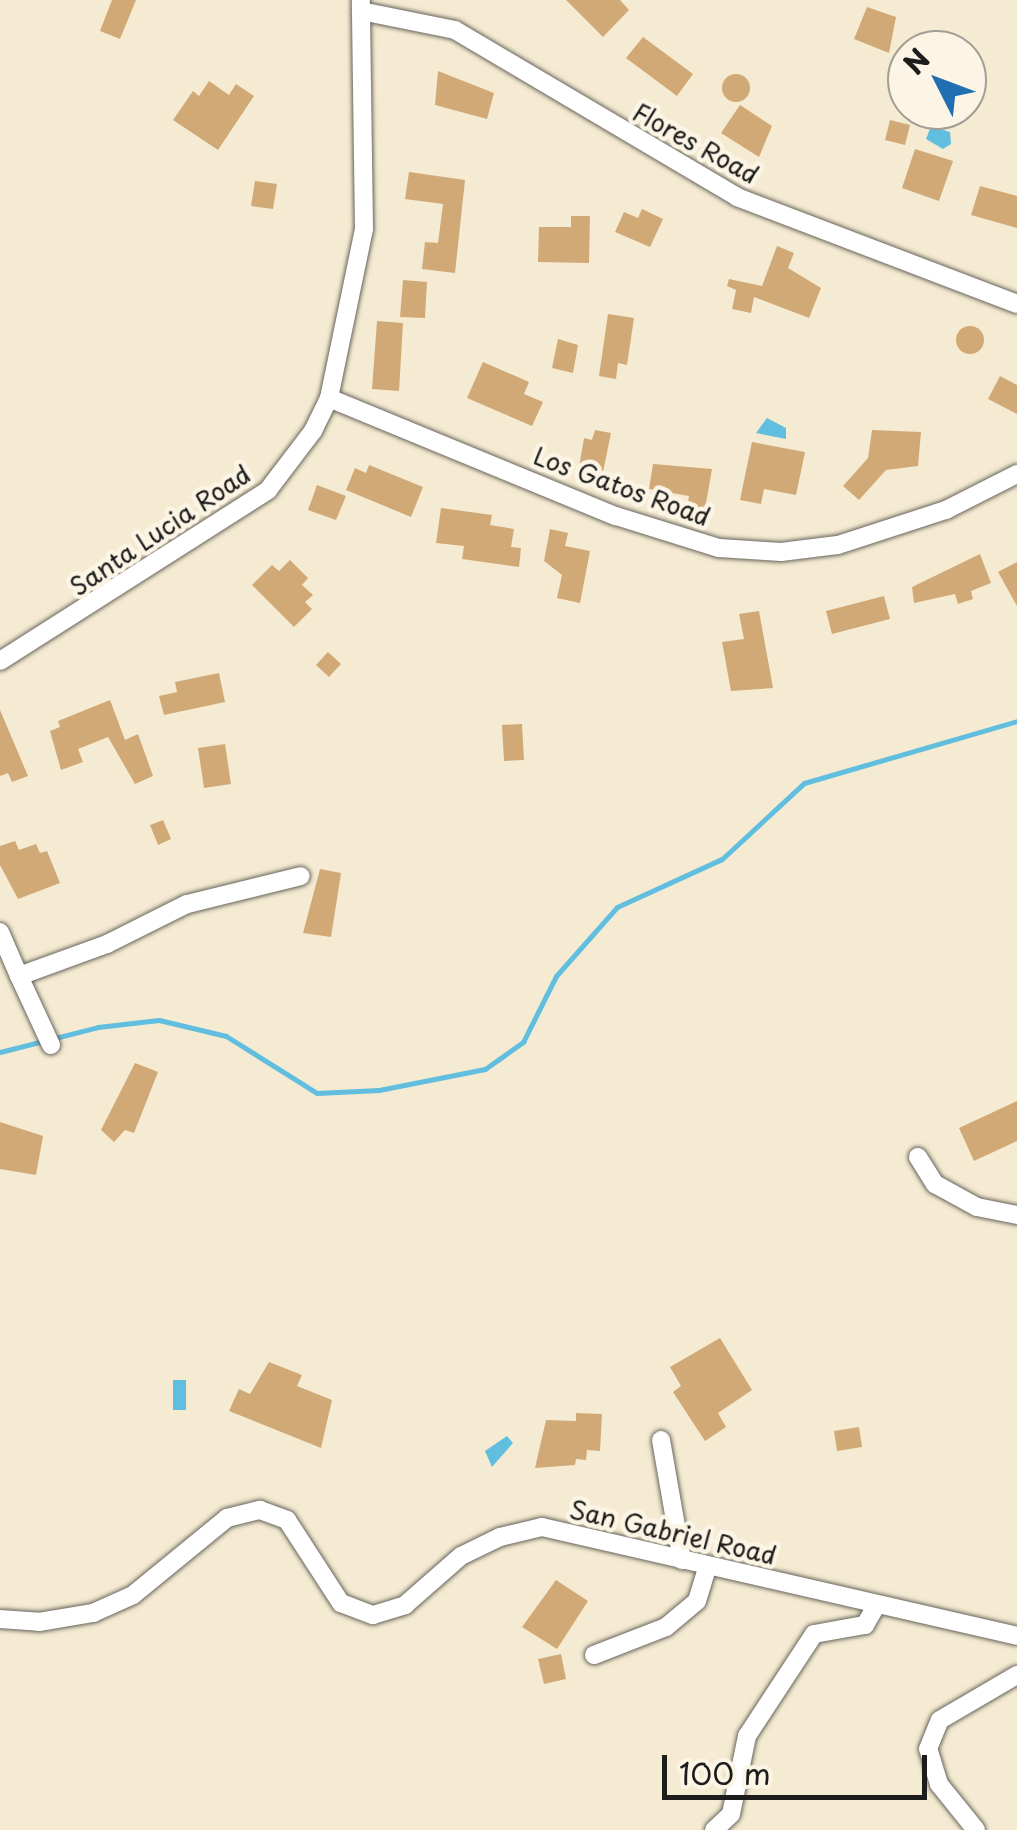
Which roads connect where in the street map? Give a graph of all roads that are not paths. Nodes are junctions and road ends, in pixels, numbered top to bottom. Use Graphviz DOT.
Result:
graph roads {
  1 [pos="361,6"];
  2 [pos="1017,304"];
  3 [pos="329,398"];
  4 [pos="1017,474"];
  5 [pos="0,662"];
  6 [pos="301,876"];
  7 [pos="0,932"];
  8 [pos="20,976"];
  9 [pos="50,1044"];
  10 [pos="918,1158"];
  11 [pos="1017,1215"];
  12 [pos="661,1440"];
  13 [pos="682,1560"];
  14 [pos="708,1566"];
  15 [pos="876,1606"];
  16 [pos="0,1618"];
  17 [pos="1017,1636"];
  18 [pos="594,1655"];
  19 [pos="1017,1675"];
  20 [pos="714,1830"];
  21 [pos="976,1830"];
  1 -- 2 [label="street, Flores Road"];
  1 -- 3 [label="street, Santa Lucia Road"];
  3 -- 4 [label="street, Los Gatos Road"];
  3 -- 5 [label="street, Santa Lucia Road"];
  6 -- 8 [label="street"];
  7 -- 8 [label="street"];
  8 -- 9 [label="street"];
  10 -- 11 [label="street"];
  12 -- 13 [label="street"];
  13 -- 14 [label="street, San Gabriel Road"];
  13 -- 16 [label="street, San Gabriel Road"];
  14 -- 15 [label="street, San Gabriel Road"];
  14 -- 18 [label="street"];
  15 -- 17 [label="street, San Gabriel Road"];
  15 -- 20 [label="street"];
  19 -- 21 [label="street"];
}
